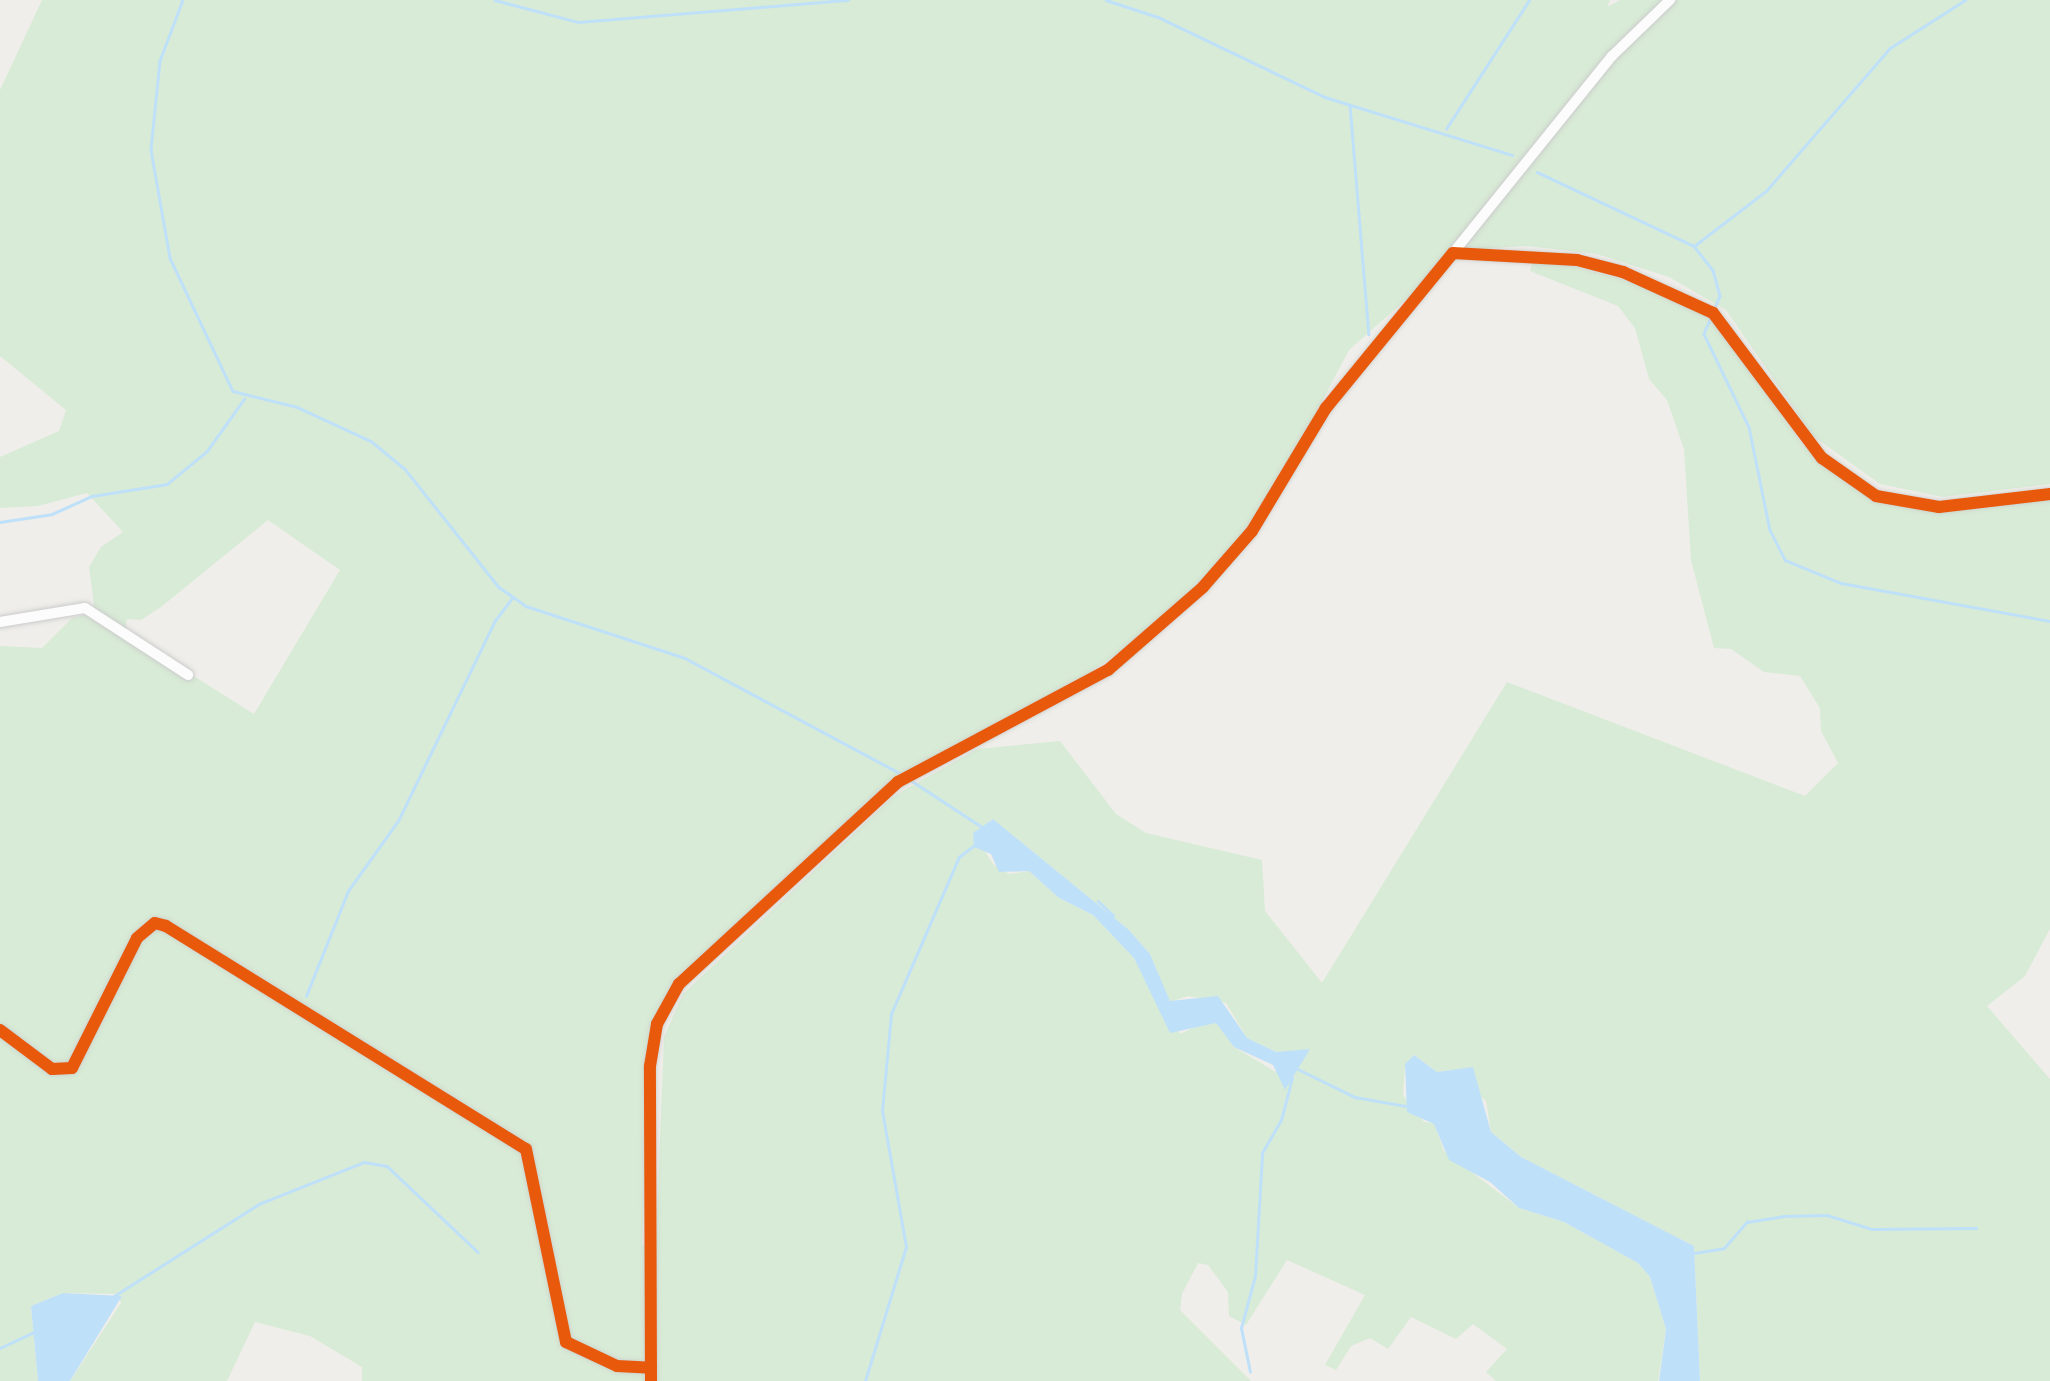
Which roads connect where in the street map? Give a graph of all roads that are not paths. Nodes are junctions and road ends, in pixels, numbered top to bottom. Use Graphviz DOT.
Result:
graph roads {
  1 [pos="1670,0"];
  2 [pos="1453,253"];
  3 [pos="2050,494"];
  4 [pos="0,622"];
  5 [pos="188,675"];
  6 [pos="0,1030"];
  7 [pos="650,1368"];
  8 [pos="651,1381"];
  1 -- 2 [label="street"];
  2 -- 3 [label="street"];
  2 -- 7 [label="street"];
  4 -- 5 [label="street"];
  6 -- 7 [label="street"];
  7 -- 8 [label="street"];
}
